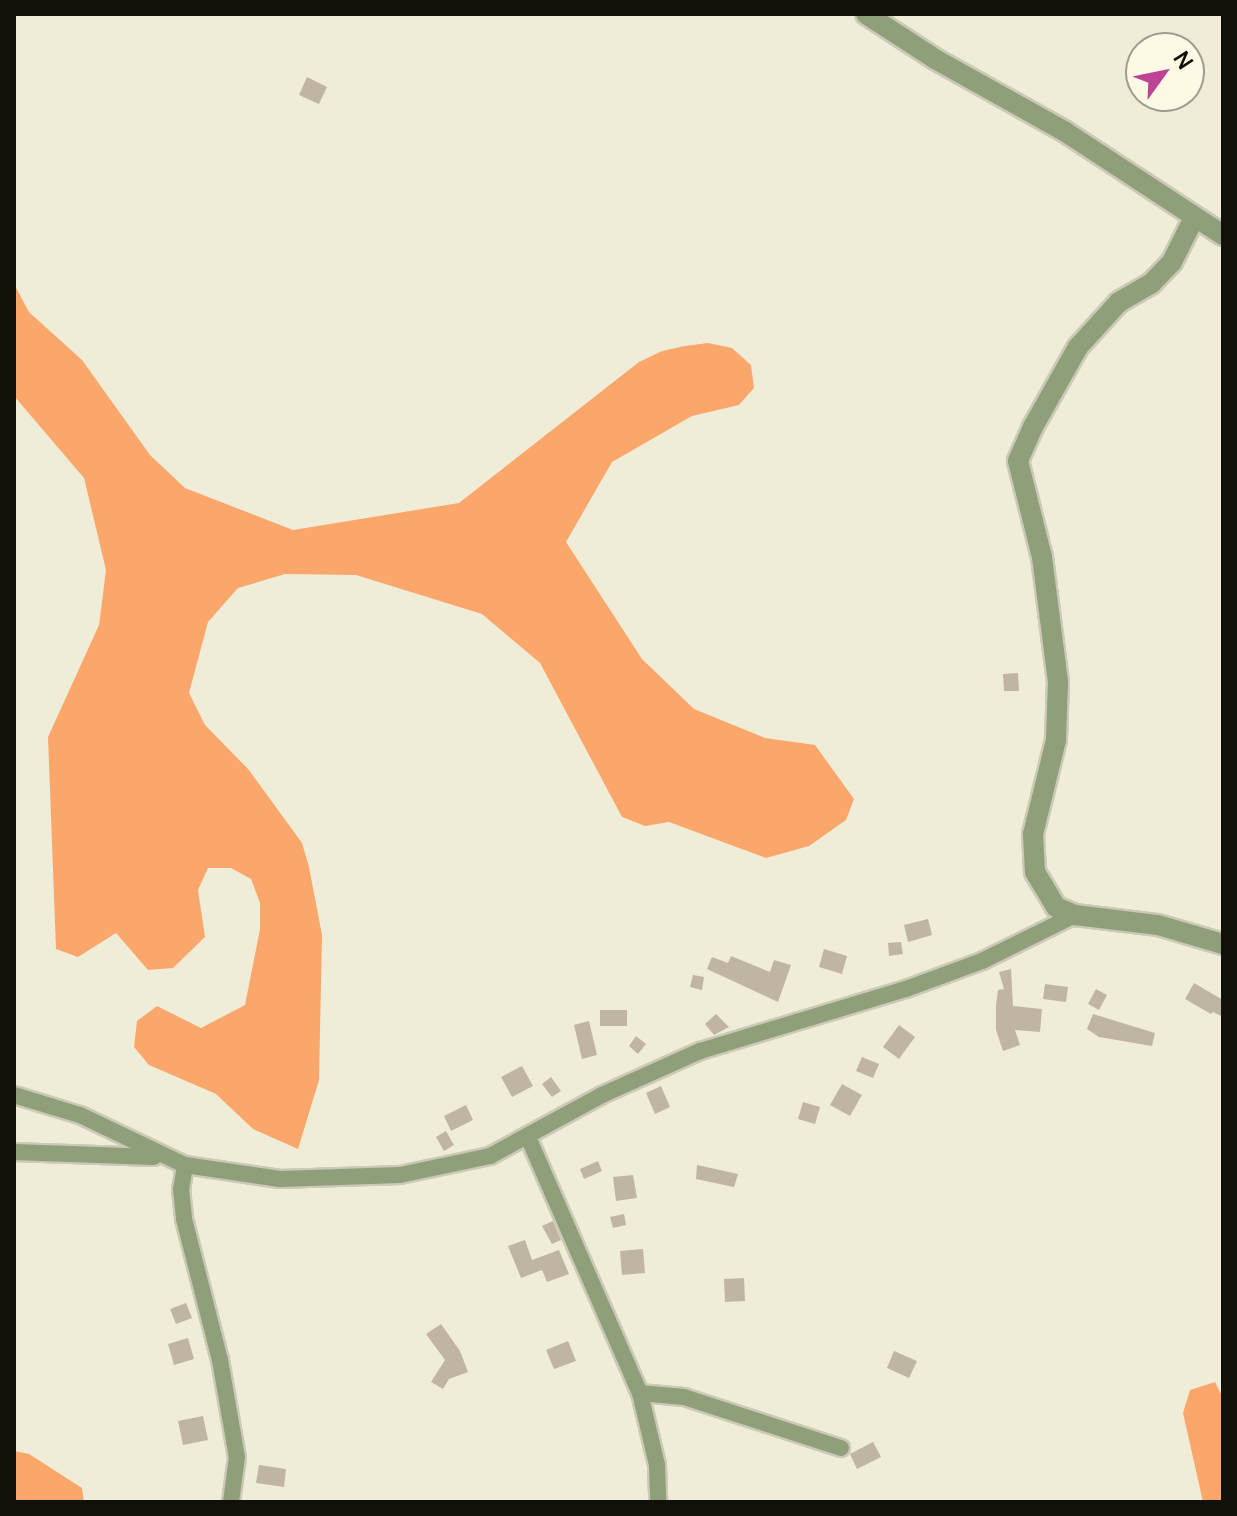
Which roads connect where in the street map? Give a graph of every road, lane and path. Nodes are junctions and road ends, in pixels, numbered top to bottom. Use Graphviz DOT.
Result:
graph roads {
  1 [pos="866,14"];
  2 [pos="1194,218"];
  3 [pos="1223,235"];
  4 [pos="1075,915"];
  5 [pos="1223,944"];
  6 [pos="14,1095"];
  7 [pos="528,1137"];
  8 [pos="14,1152"];
  9 [pos="163,1158"];
  10 [pos="185,1165"];
  11 [pos="640,1393"];
  12 [pos="841,1448"];
  13 [pos="231,1502"];
  14 [pos="658,1502"];
  1 -- 2 [label="street"];
  2 -- 3 [label="street"];
  2 -- 4 [label="street"];
  4 -- 5 [label="street"];
  4 -- 7 [label="street"];
  6 -- 9 [label="street"];
  7 -- 10 [label="street"];
  7 -- 11 [label="street"];
  8 -- 9 [label="street"];
  9 -- 10 [label="street"];
  10 -- 13 [label="street"];
  11 -- 12 [label="street"];
  11 -- 14 [label="street"];
}
